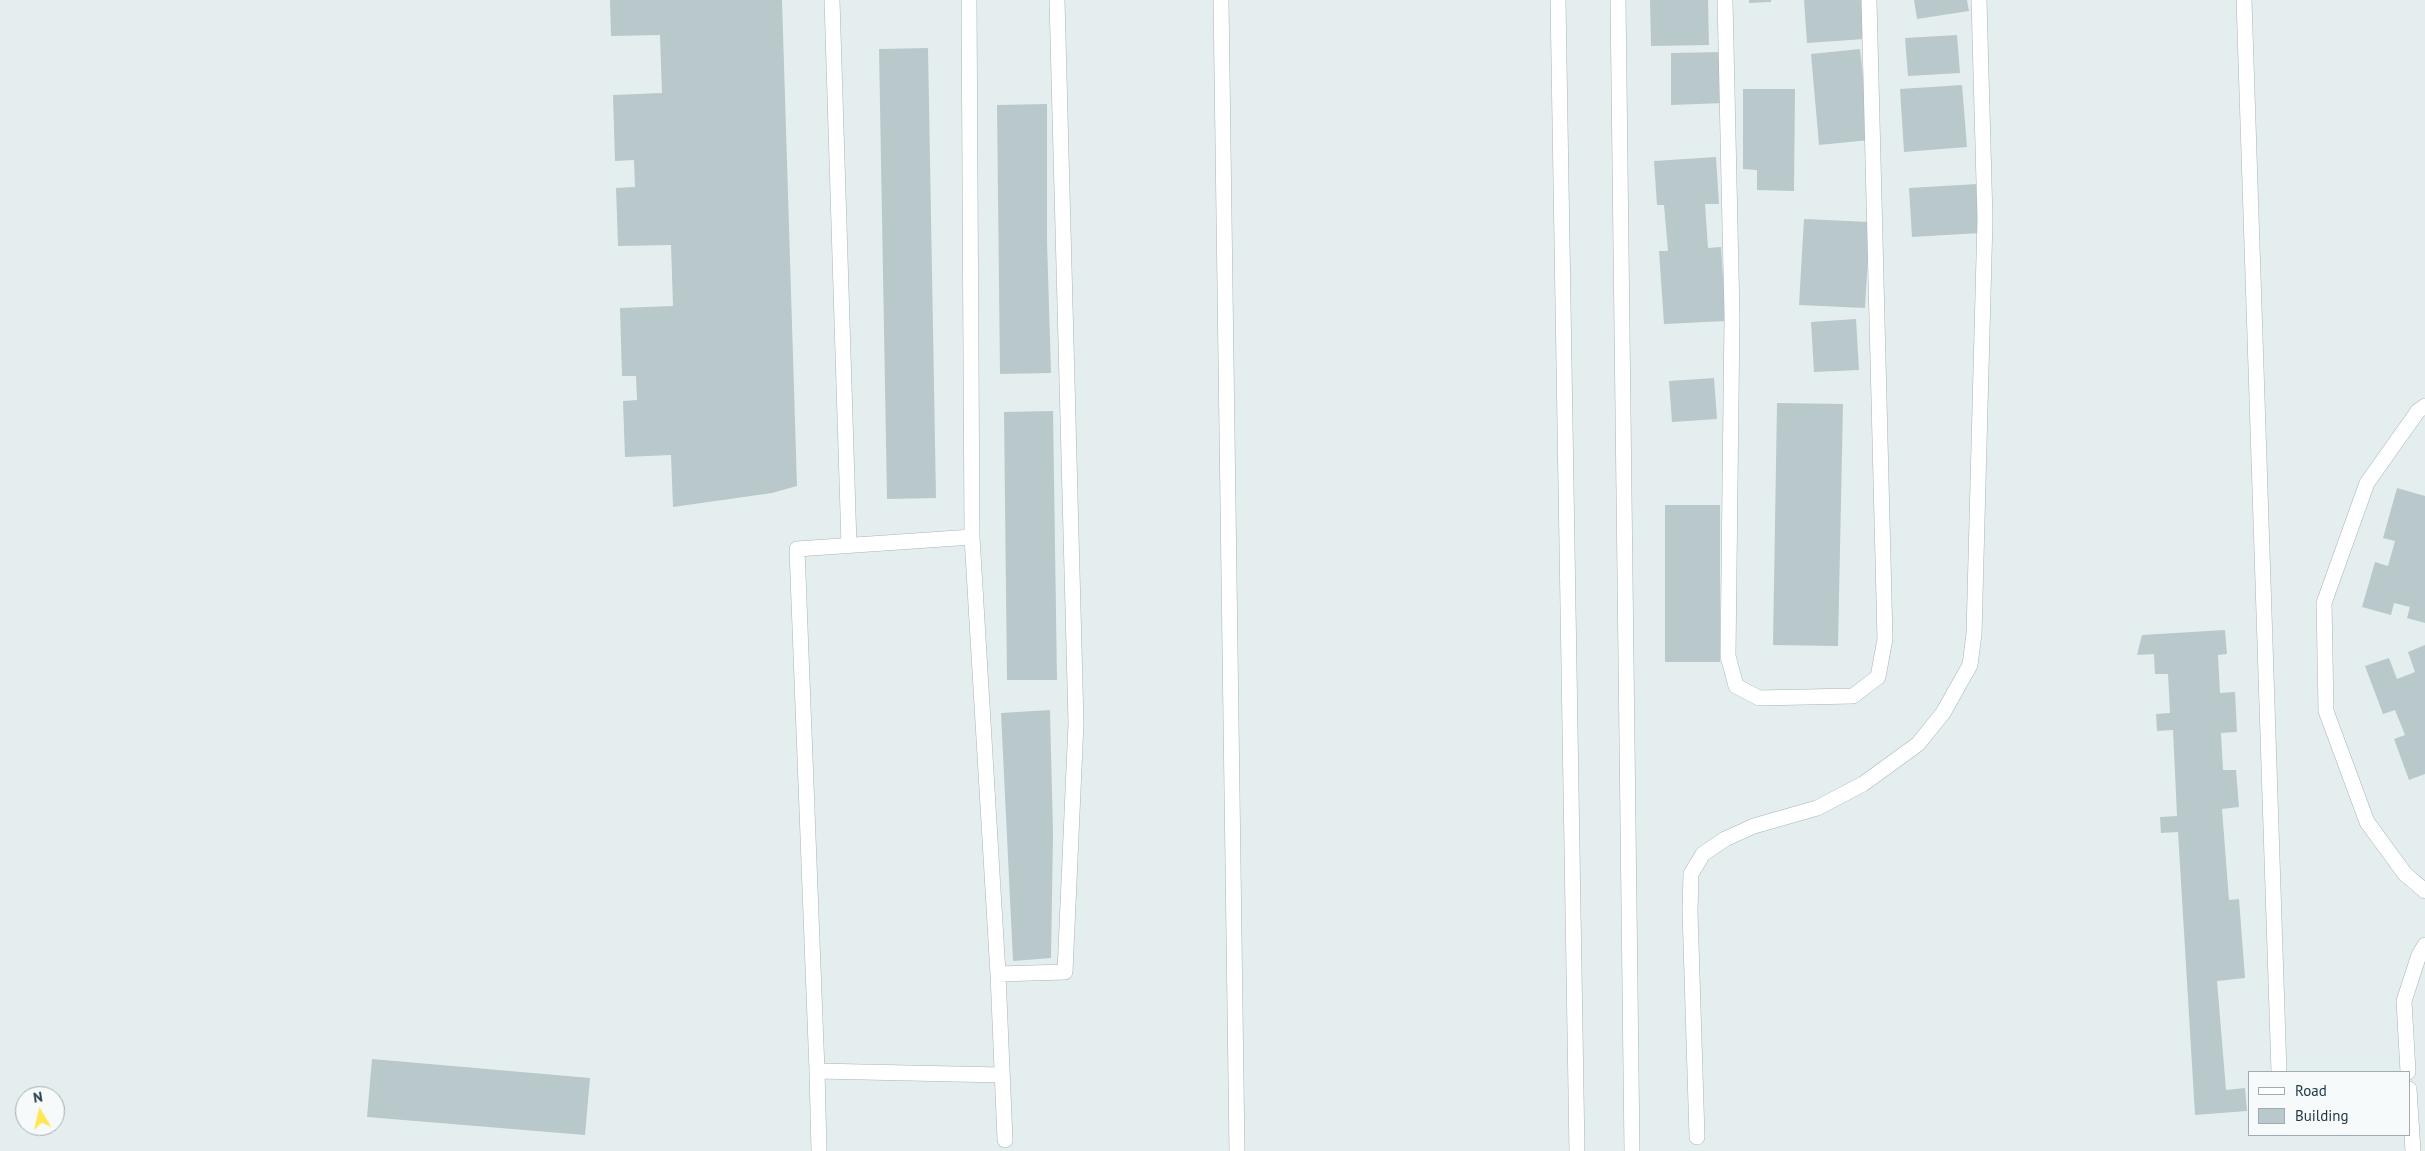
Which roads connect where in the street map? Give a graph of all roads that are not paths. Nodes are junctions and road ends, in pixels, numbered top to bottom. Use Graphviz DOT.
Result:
graph roads {
  1 [pos="832,0"];
  2 [pos="969,0"];
  3 [pos="1058,0"];
  4 [pos="1221,0"];
  5 [pos="1558,0"];
  6 [pos="1618,0"];
  7 [pos="1725,0"];
  8 [pos="1869,0"];
  9 [pos="1979,0"];
  10 [pos="2244,0"];
  11 [pos="2425,406"];
  12 [pos="972,537"];
  13 [pos="850,545"];
  14 [pos="2425,891"];
  15 [pos="2425,945"];
  16 [pos="998,974"];
  17 [pos="817,1071"];
  18 [pos="2279,1071"];
  19 [pos="2408,1071"];
  20 [pos="1001,1075"];
  21 [pos="2410,1110"];
  22 [pos="1697,1137"];
  23 [pos="1005,1140"];
  24 [pos="819,1151"];
  25 [pos="1237,1151"];
  26 [pos="1577,1151"];
  27 [pos="1632,1151"];
  28 [pos="2412,1151"];
  1 -- 13 [label="street"];
  2 -- 12 [label="street"];
  3 -- 16 [label="street"];
  4 -- 25 [label="street"];
  5 -- 26 [label="street"];
  6 -- 27 [label="street"];
  7 -- 8 [label="street"];
  9 -- 22 [label="street"];
  10 -- 18 [label="street"];
  11 -- 14 [label="street"];
  12 -- 13 [label="street"];
  12 -- 16 [label="street"];
  13 -- 17 [label="street"];
  15 -- 19 [label="street"];
  16 -- 20 [label="street"];
  17 -- 20 [label="street"];
  17 -- 24 [label="street"];
  20 -- 23 [label="street"];
  21 -- 28 [label="street"];
}
